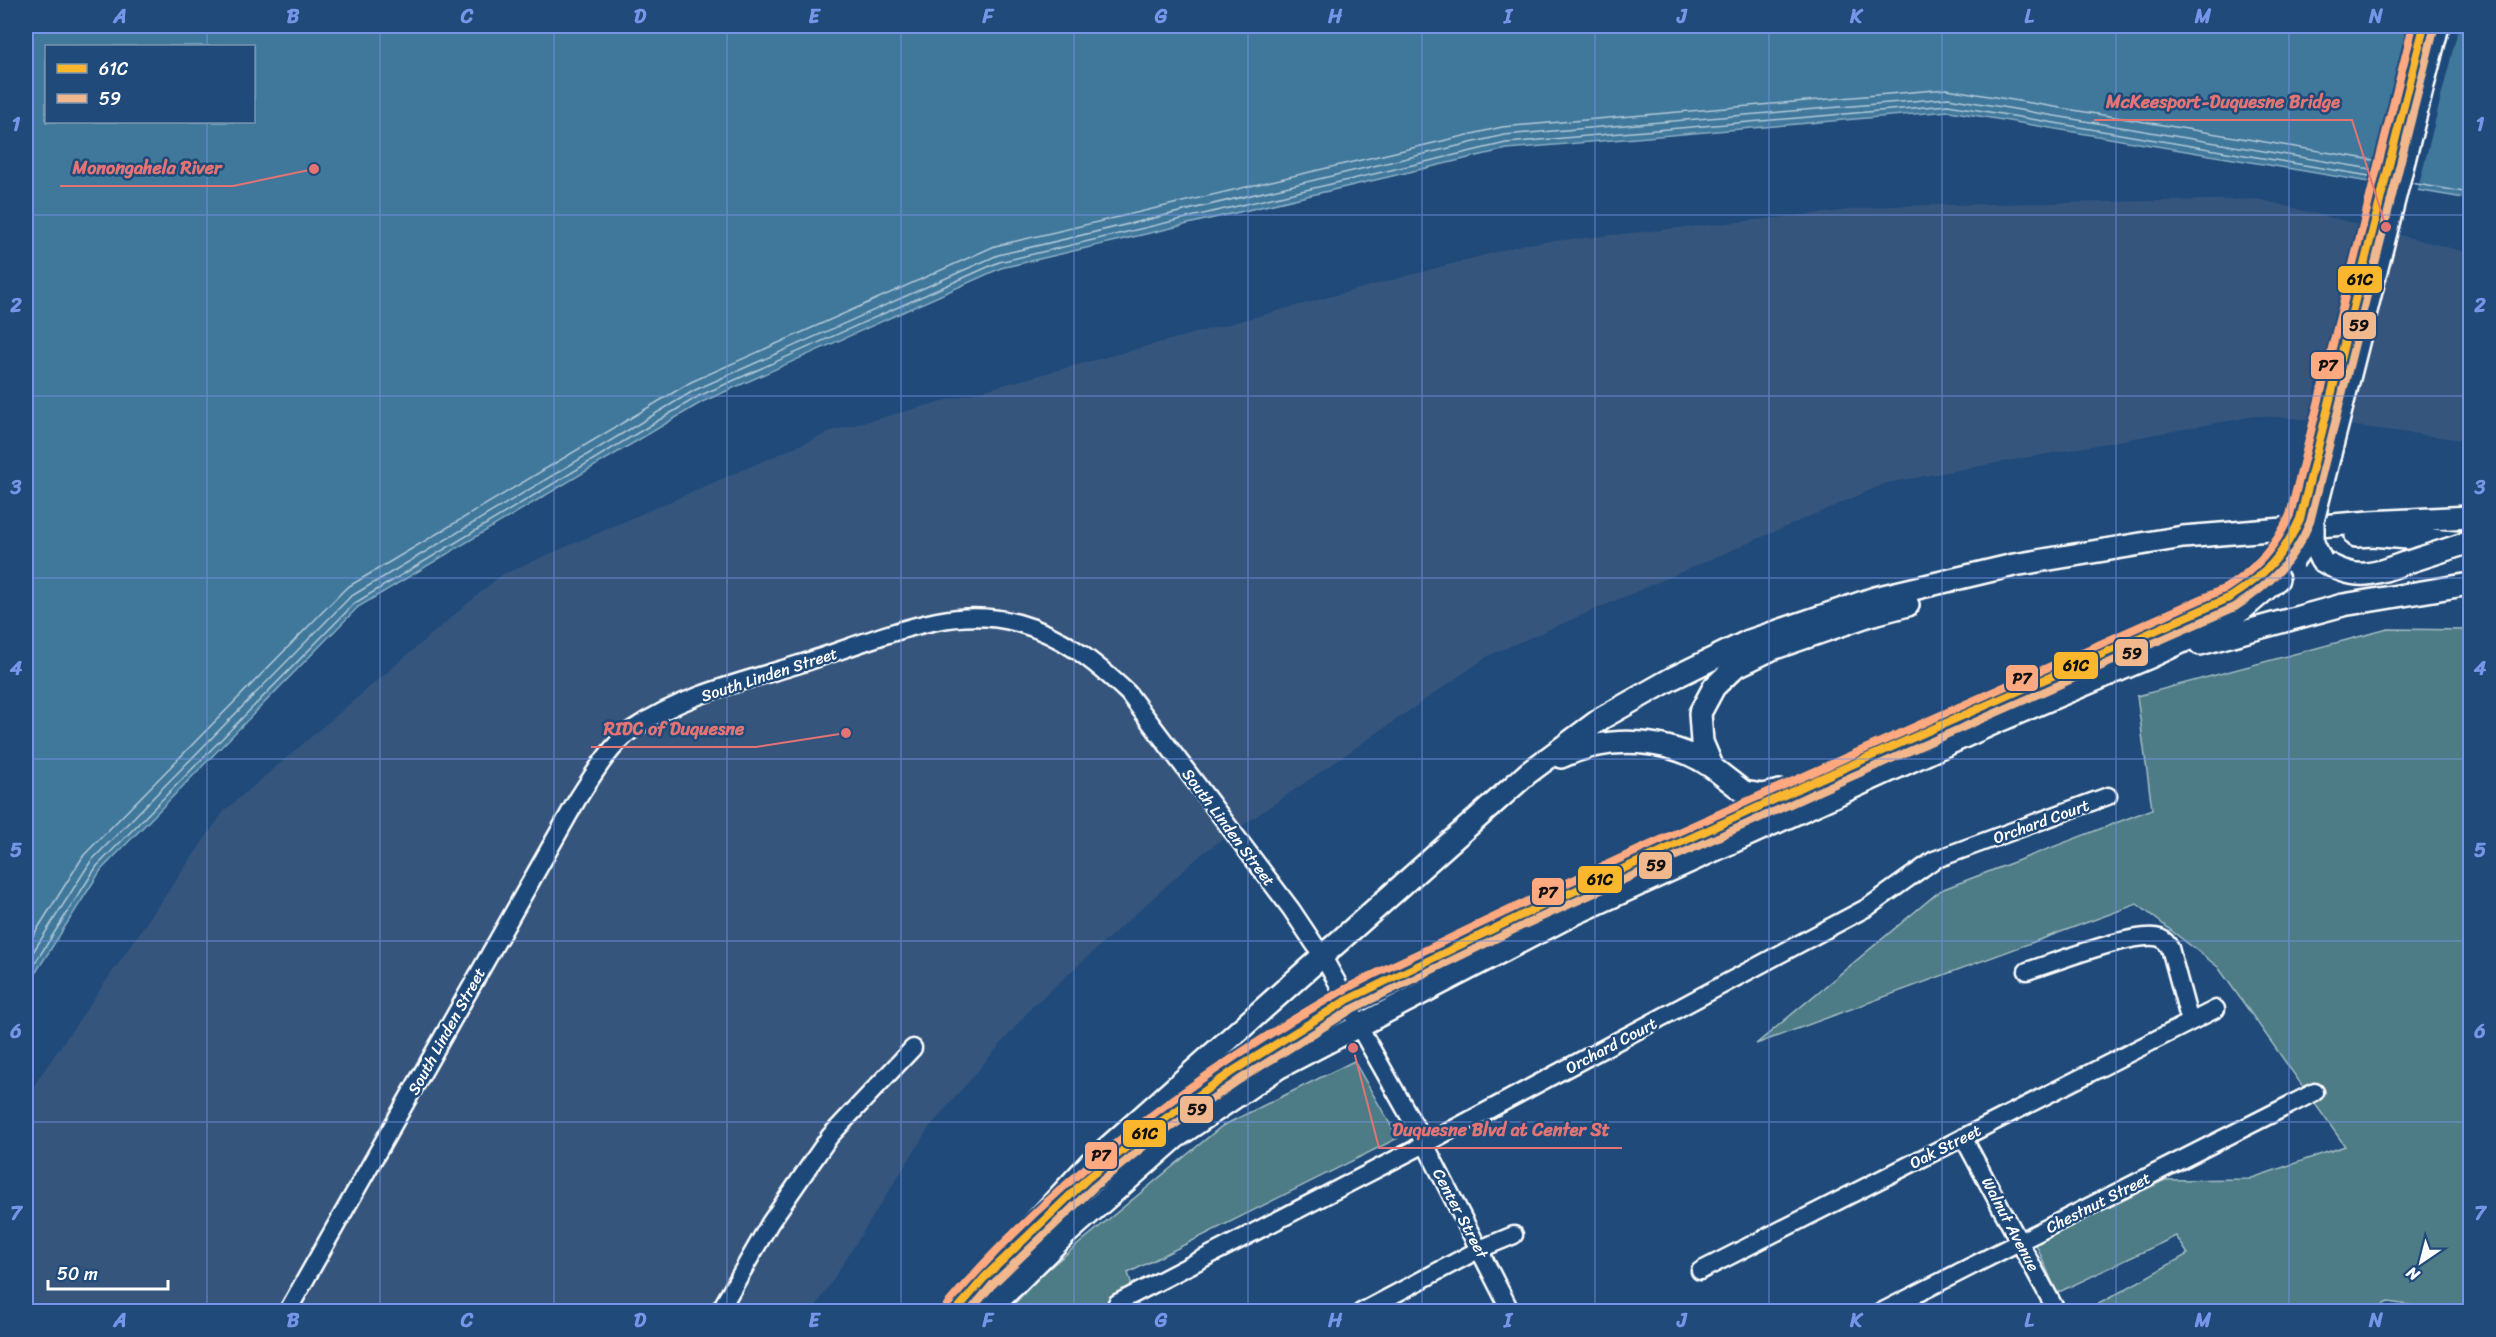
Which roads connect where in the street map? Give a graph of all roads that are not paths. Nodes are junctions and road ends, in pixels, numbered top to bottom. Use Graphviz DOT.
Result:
graph roads {
  1 [pos="2424,26"];
  2 [pos="2438,26"];
  3 [pos="2470,518"];
  4 [pos="2313,521"];
  5 [pos="2470,542"];
  6 [pos="2286,560"];
  7 [pos="2470,584"];
  8 [pos="2150,657"];
  9 [pos="1713,768"];
  10 [pos="1528,773"];
  11 [pos="1802,787"];
  12 [pos="2108,796"];
  13 [pos="1323,957"];
  14 [pos="2027,971"];
  15 [pos="1347,1000"];
  16 [pos="2216,1009"];
  17 [pos="2190,1022"];
  18 [pos="1358,1024"];
  19 [pos="913,1048"];
  20 [pos="2315,1092"];
  21 [pos="1963,1137"];
  22 [pos="1425,1144"];
  23 [pos="1514,1235"];
  24 [pos="2020,1241"];
  25 [pos="1480,1249"];
  26 [pos="1700,1270"];
  27 [pos="984,1278"];
  28 [pos="1117,1303"];
  29 [pos="287,1311"];
  30 [pos="719,1311"];
  31 [pos="955,1311"];
  32 [pos="987,1311"];
  33 [pos="1361,1311"];
  34 [pos="1511,1311"];
  35 [pos="1881,1311"];
  36 [pos="2057,1311"];
  1 -- 6 [label="main road"];
  2 -- 4 [label="main road, bridge"];
  3 -- 10 [label="main road"];
  4 -- 5 [label="main road, bridge"];
  4 -- 6 [label="main road, bridge"];
  5 -- 9 [label="main road"];
  6 -- 8 [label="main road"];
  6 -- 11 [label="main road"];
  7 -- 8 [label="main road"];
  8 -- 18 [label="main road"];
  9 -- 10 [label="main road"];
  9 -- 11 [label="main road"];
  10 -- 13 [label="main road"];
  11 -- 15 [label="main road"];
  12 -- 22 [label="street, Orchard Court"];
  13 -- 15 [label="street, Center Street"];
  13 -- 27 [label="main road"];
  13 -- 29 [label="street, South Linden Street"];
  14 -- 17 [label="street"];
  15 -- 18 [label="street, Center Street"];
  15 -- 27 [label="main road"];
  16 -- 17 [label="street, Oak Street"];
  17 -- 21 [label="street, Oak Street"];
  18 -- 22 [label="street, Center Street"];
  18 -- 32 [label="main road"];
  19 -- 30 [label="street"];
  20 -- 24 [label="street, Chestnut Street"];
  21 -- 24 [label="street, Walnut Avenue"];
  21 -- 26 [label="street, Oak Street"];
  22 -- 25 [label="street, Center Street"];
  22 -- 28 [label="street, Orchard Court"];
  23 -- 25 [label="street"];
  24 -- 35 [label="street, Chestnut Street"];
  24 -- 36 [label="street, Walnut Avenue"];
  25 -- 33 [label="street"];
  25 -- 34 [label="street, Center Street"];
  27 -- 31 [label="main road"];
}
